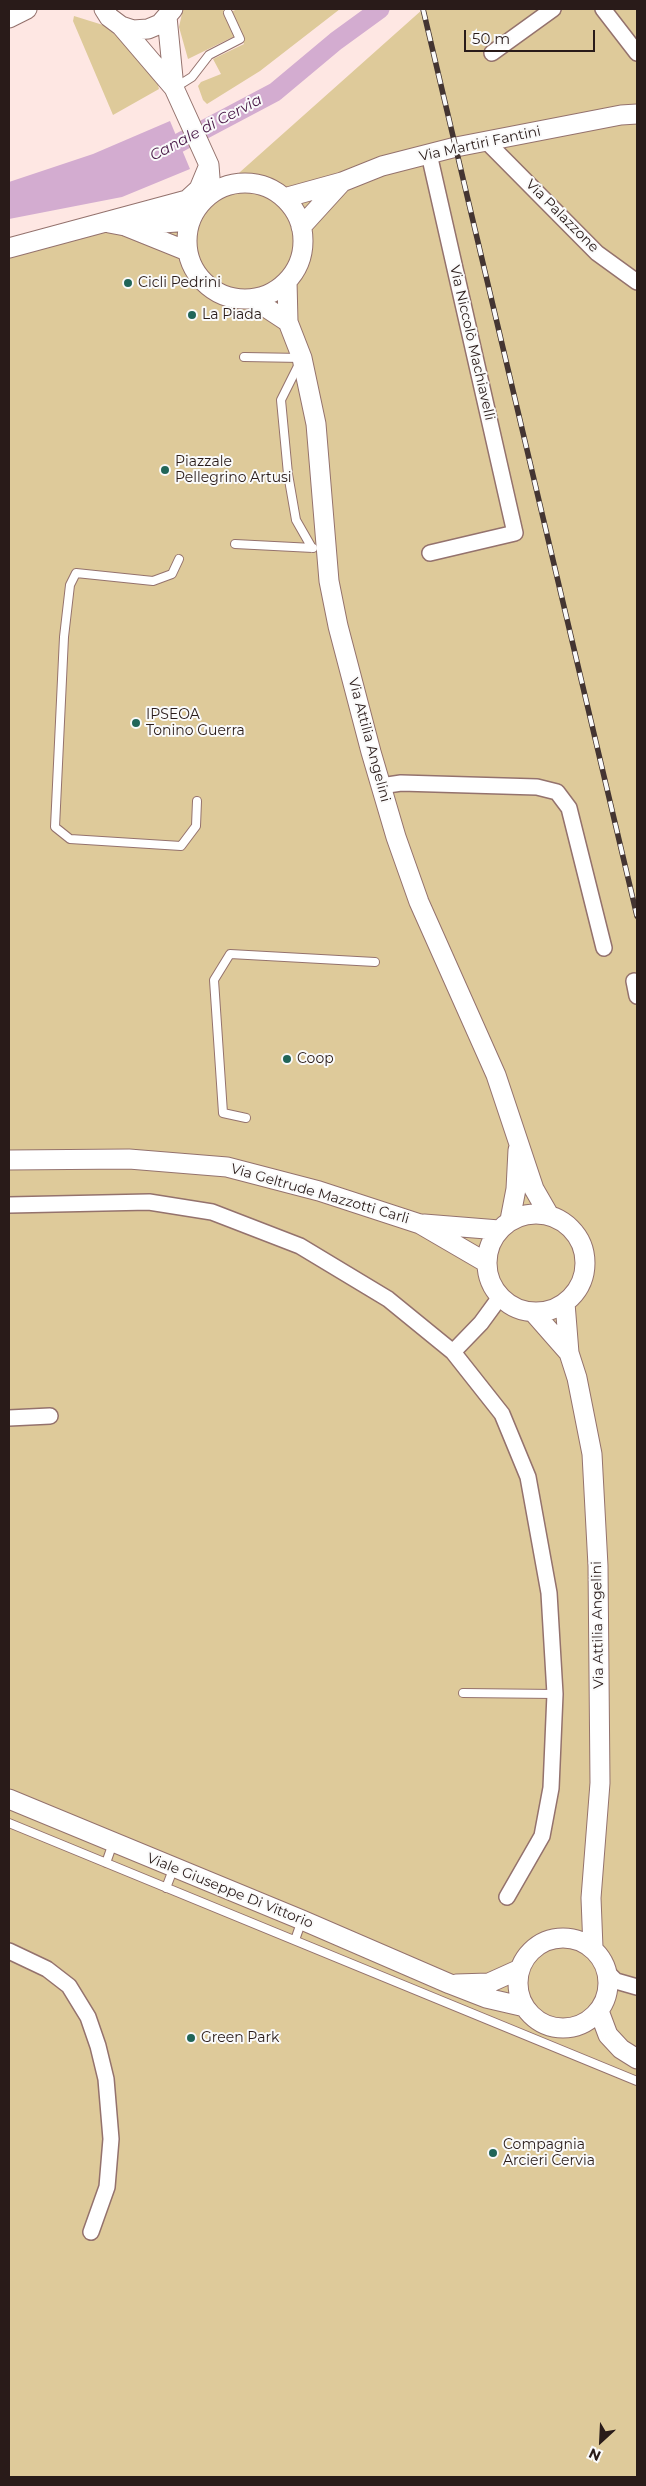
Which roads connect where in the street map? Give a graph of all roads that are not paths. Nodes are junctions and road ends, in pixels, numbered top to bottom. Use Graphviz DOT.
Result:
graph roads {
  1 [pos="104,9"];
  2 [pos="553,9"];
  3 [pos="603,9"];
  4 [pos="170,13"];
  5 [pos="228,13"];
  6 [pos="120,26"];
  7 [pos="492,53"];
  8 [pos="637,53"];
  9 [pos="174,88"];
  10 [pos="637,114"];
  11 [pos="578,124"];
  12 [pos="491,146"];
  13 [pos="429,156"];
  14 [pos="209,166"];
  15 [pos="342,182"];
  16 [pos="234,184"];
  17 [pos="210,195"];
  18 [pos="284,198"];
  19 [pos="194,213"];
  20 [pos="116,224"];
  21 [pos="301,227"];
  22 [pos="9,248"];
  23 [pos="187,251"];
  24 [pos="287,281"];
  25 [pos="637,282"];
  26 [pos="253,299"];
  27 [pos="288,322"];
  28 [pos="244,357"];
  29 [pos="302,358"];
  30 [pos="235,544"];
  31 [pos="319,548"];
  32 [pos="430,553"];
  33 [pos="179,559"];
  34 [pos="381,786"];
  35 [pos="197,801"];
  36 [pos="604,948"];
  37 [pos="375,962"];
  38 [pos="634,981"];
  39 [pos="637,996"];
  40 [pos="246,1118"];
  41 [pos="518,1138"];
  42 [pos="9,1160"];
  43 [pos="9,1204"];
  44 [pos="548,1215"];
  45 [pos="420,1224"];
  46 [pos="505,1225"];
  47 [pos="487,1263"];
  48 [pos="500,1297"];
  49 [pos="565,1303"];
  50 [pos="533,1312"];
  51 [pos="453,1352"];
  52 [pos="569,1354"];
  53 [pos="50,1416"];
  54 [pos="9,1418"];
  55 [pos="463,1694"];
  56 [pos="555,1694"];
  57 [pos="9,1799"];
  58 [pos="9,1823"];
  59 [pos="113,1843"];
  60 [pos="106,1863"];
  61 [pos="174,1868"];
  62 [pos="166,1888"];
  63 [pos="507,1897"];
  64 [pos="591,1898"];
  65 [pos="302,1920"];
  66 [pos="566,1937"];
  67 [pos="295,1940"];
  68 [pos="593,1948"];
  69 [pos="9,1951"];
  70 [pos="520,1969"];
  71 [pos="608,1973"];
  72 [pos="450,1984"];
  73 [pos="637,1986"];
  74 [pos="525,2007"];
  75 [pos="599,2010"];
  76 [pos="569,2028"];
  77 [pos="608,2035"];
  78 [pos="637,2059"];
  79 [pos="637,2081"];
  80 [pos="91,2232"];
  1 -- 6 [label="street"];
  2 -- 7 [label="street"];
  3 -- 8 [label="street"];
  4 -- 6 [label="street"];
  4 -- 9 [label="street"];
  5 -- 9 [label="lane"];
  6 -- 9 [label="street"];
  9 -- 14 [label="street"];
  10 -- 11 [label="street, Via Martiri Fantini"];
  11 -- 12 [label="street, Via Martiri Fantini"];
  11 -- 13 [label="street, Via Martiri Fantini"];
  12 -- 13 [label="street, Via Martiri Fantini"];
  12 -- 25 [label="street, Via Palazzone"];
  13 -- 15 [label="street, Via Martiri Fantini"];
  13 -- 32 [label="street, Via Niccolò Machiavelli"];
  14 -- 16 [label="street"];
  14 -- 17 [label="street"];
  14 -- 20 [label="street"];
  15 -- 18 [label="street, Via Martiri Fantini"];
  15 -- 21 [label="street"];
  16 -- 17 [label="street"];
  16 -- 18 [label="street"];
  17 -- 19 [label="street"];
  18 -- 21 [label="street"];
  19 -- 20 [label="street"];
  19 -- 23 [label="street"];
  20 -- 22 [label="street"];
  20 -- 23 [label="street"];
  21 -- 24 [label="street"];
  23 -- 26 [label="street"];
  24 -- 26 [label="street"];
  24 -- 27 [label="street, Via Attilia Angelini"];
  26 -- 27 [label="street"];
  27 -- 29 [label="street, Via Attilia Angelini"];
  28 -- 29 [label="lane"];
  29 -- 31 [label="street, Via Attilia Angelini"];
  29 -- 31 [label="lane"];
  30 -- 31 [label="lane"];
  31 -- 34 [label="street, Via Attilia Angelini"];
  33 -- 35 [label="lane"];
  34 -- 36 [label="street"];
  34 -- 41 [label="street, Via Attilia Angelini"];
  37 -- 40 [label="lane"];
  38 -- 39 [label="street"];
  41 -- 44 [label="street, Via Attilia Angelini"];
  41 -- 46 [label="street, Via Attilia Angelini"];
  42 -- 45 [label="street, Via Geltrude Mazzotti Carli"];
  43 -- 51 [label="street"];
  44 -- 46 [label="street"];
  44 -- 49 [label="street"];
  45 -- 46 [label="street, Via Geltrude Mazzotti Carli"];
  45 -- 47 [label="street, Via Geltrude Mazzotti Carli"];
  46 -- 47 [label="street"];
  47 -- 48 [label="street"];
  48 -- 50 [label="street"];
  48 -- 51 [label="street"];
  49 -- 50 [label="street"];
  49 -- 52 [label="street, Via Attilia Angelini"];
  50 -- 52 [label="street, Via Attilia Angelini"];
  51 -- 56 [label="street"];
  52 -- 64 [label="street, Via Attilia Angelini"];
  53 -- 54 [label="street"];
  55 -- 56 [label="lane"];
  56 -- 63 [label="street"];
  57 -- 59 [label="street, Viale Giuseppe Di Vittorio"];
  58 -- 60 [label="lane"];
  59 -- 60 [label="lane"];
  59 -- 61 [label="street, Viale Giuseppe Di Vittorio"];
  60 -- 62 [label="lane"];
  61 -- 62 [label="lane"];
  61 -- 65 [label="street, Viale Giuseppe Di Vittorio"];
  62 -- 67 [label="lane"];
  64 -- 66 [label="street, Via Attilia Angelini"];
  64 -- 68 [label="street, Via Attilia Angelini"];
  65 -- 67 [label="lane"];
  65 -- 72 [label="street, Viale Giuseppe Di Vittorio"];
  66 -- 68 [label="street"];
  66 -- 70 [label="street"];
  67 -- 79 [label="lane"];
  68 -- 71 [label="street"];
  69 -- 80 [label="street"];
  70 -- 72 [label="street, Viale Giuseppe Di Vittorio"];
  70 -- 74 [label="street"];
  71 -- 73 [label="street"];
  71 -- 75 [label="street"];
  72 -- 74 [label="street, Viale Giuseppe Di Vittorio"];
  74 -- 76 [label="street"];
  75 -- 76 [label="street"];
  75 -- 77 [label="street"];
  76 -- 77 [label="street"];
  77 -- 78 [label="street"];
}
